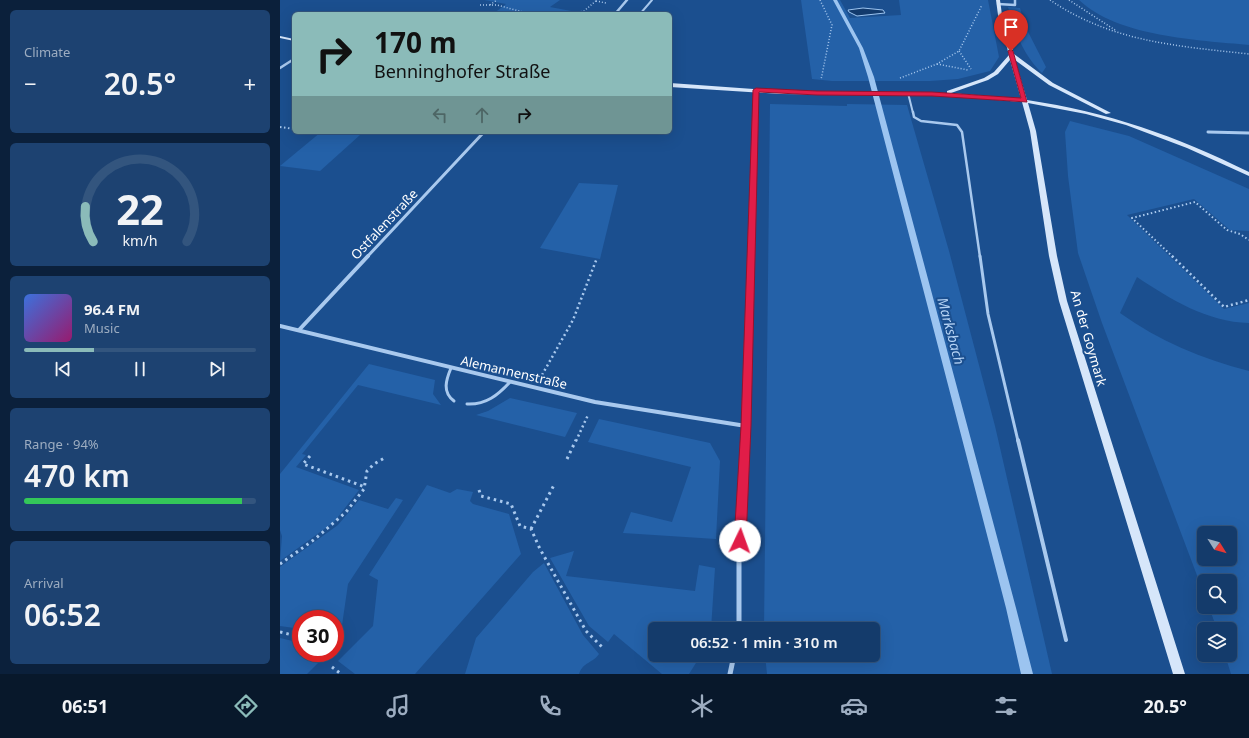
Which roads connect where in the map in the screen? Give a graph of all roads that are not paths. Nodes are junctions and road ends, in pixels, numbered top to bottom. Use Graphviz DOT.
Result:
graph roads {
  1 [pos="627,0"];
  2 [pos="652,0"];
  3 [pos="1015,0"];
  4 [pos="998,2"];
  5 [pos="617,12"];
  6 [pos="642,12"];
  7 [pos="280,37"];
  8 [pos="292,40"];
  9 [pos="1012,55"];
  10 [pos="292,60"];
  11 [pos="280,68"];
  12 [pos="672,85"];
  13 [pos="756,90"];
  14 [pos="908,93"];
  15 [pos="944,94"];
  16 [pos="1024,101"];
  17 [pos="1136,126"];
  18 [pos="1208,132"];
  19 [pos="1249,132"];
  20 [pos="482,134"];
  21 [pos="1249,174"];
  22 [pos="280,326"];
  23 [pos="299,330"];
  24 [pos="451,368"];
  25 [pos="510,382"];
  26 [pos="454,401"];
  27 [pos="467,404"];
  28 [pos="746,426"];
  29 [pos="739,622"];
  30 [pos="1066,640"];
  31 [pos="733,662"];
  32 [pos="730,674"];
  33 [pos="1178,674"];
  1 -- 5 [label="street"];
  2 -- 6 [label="lane"];
  3 -- 4 [label="street, An der Goymark"];
  4 -- 9 [label="main road, An der Goymark"];
  7 -- 8 [label="main road"];
  9 -- 15 [label="main road"];
  9 -- 16 [label="main road, An der Goymark"];
  9 -- 17 [label="main road"];
  10 -- 11 [label="street"];
  12 -- 13 [label="main road"];
  13 -- 14 [label="main road"];
  13 -- 28 [label="street"];
  14 -- 15 [label="main road"];
  14 -- 30 [label="lane"];
  15 -- 16 [label="main road"];
  16 -- 17 [label="main road"];
  16 -- 33 [label="main road, An der Goymark"];
  17 -- 21 [label="main road"];
  18 -- 19 [label="street"];
  20 -- 23 [label="street, Ostfalenstraße"];
  22 -- 23 [label="street, Alemannenstraße"];
  23 -- 24 [label="street, Alemannenstraße"];
  24 -- 25 [label="street, Alemannenstraße"];
  24 -- 26 [label="lane"];
  25 -- 27 [label="lane"];
  25 -- 28 [label="street, Alemannenstraße"];
  28 -- 29 [label="street"];
  31 -- 32 [label="street"];
}
